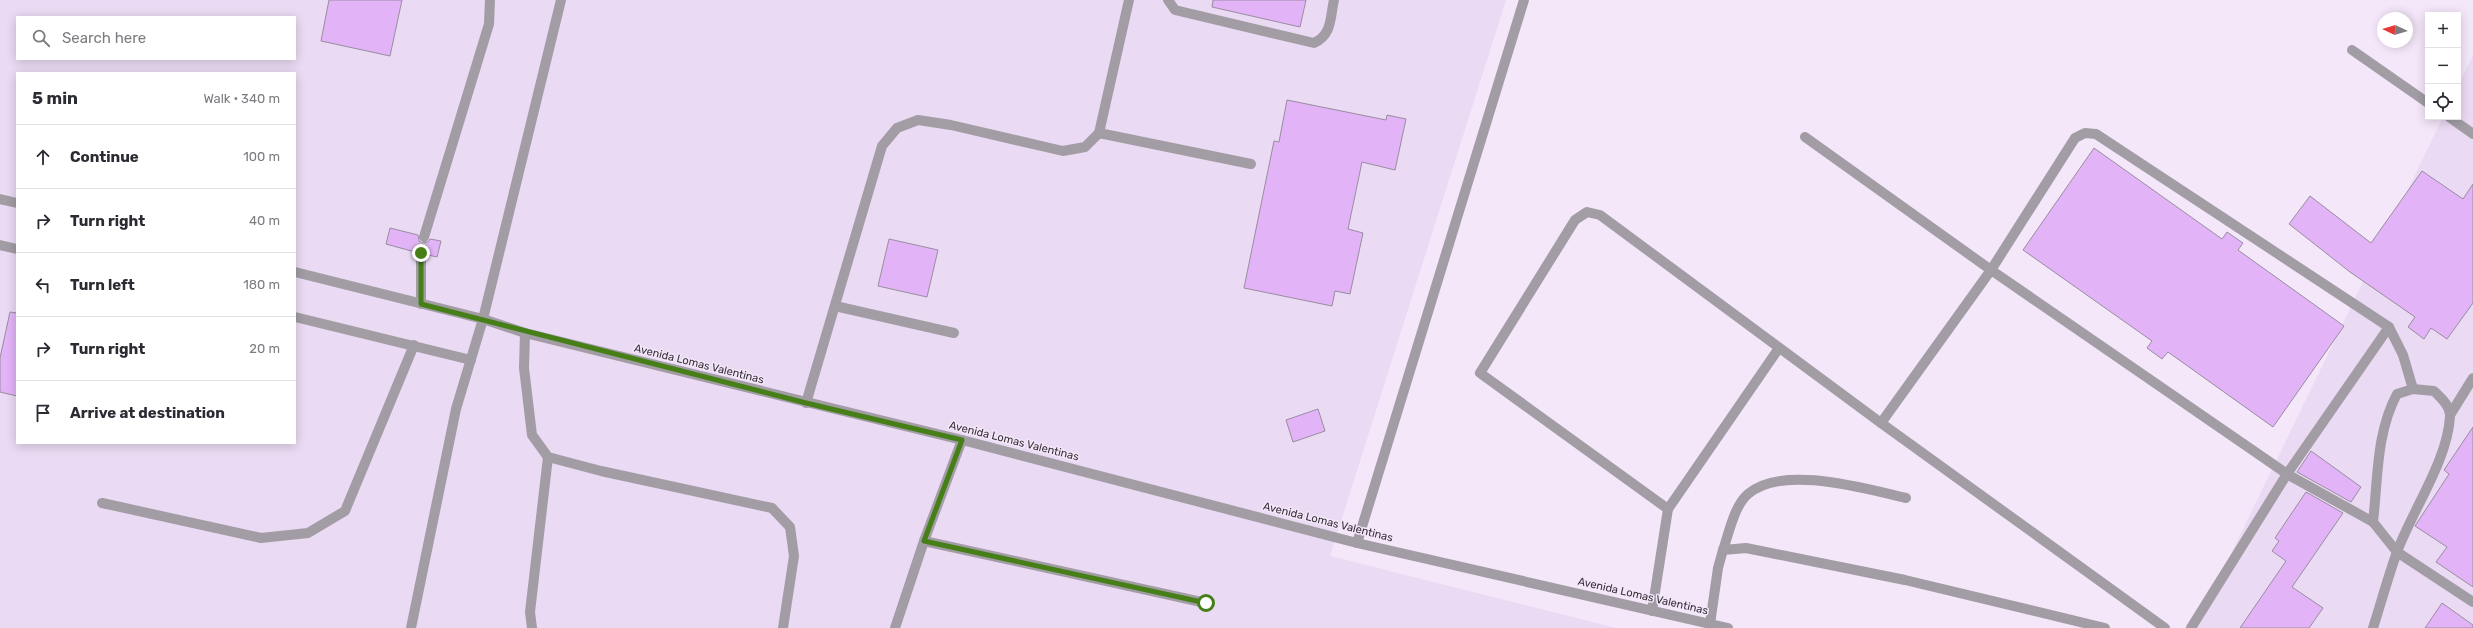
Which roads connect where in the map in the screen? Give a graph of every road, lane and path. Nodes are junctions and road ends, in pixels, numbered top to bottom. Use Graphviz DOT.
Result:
graph roads {
  1 [pos="490,0"];
  2 [pos="561,0"];
  3 [pos="1129,0"];
  4 [pos="1168,0"];
  5 [pos="1334,0"];
  6 [pos="1524,0"];
  7 [pos="2352,50"];
  8 [pos="2425,101"];
  9 [pos="2453,120"];
  10 [pos="1099,133"];
  11 [pos="2473,134"];
  12 [pos="1805,137"];
  13 [pos="1250,164"];
  14 [pos="0,199"];
  15 [pos="16,203"];
  16 [pos="424,237"];
  17 [pos="0,245"];
  18 [pos="16,249"];
  19 [pos="421,253"];
  20 [pos="1991,270"];
  21 [pos="296,272"];
  22 [pos="421,304"];
  23 [pos="835,306"];
  24 [pos="296,316"];
  25 [pos="483,319"];
  26 [pos="2389,327"];
  27 [pos="525,332"];
  28 [pos="954,333"];
  29 [pos="414,346"];
  30 [pos="1779,348"];
  31 [pos="471,360"];
  32 [pos="2473,378"];
  33 [pos="2413,389"];
  34 [pos="806,403"];
  35 [pos="2450,414"];
  36 [pos="1881,423"];
  37 [pos="962,440"];
  38 [pos="548,457"];
  39 [pos="2287,474"];
  40 [pos="1906,498"];
  41 [pos="102,503"];
  42 [pos="1668,509"];
  43 [pos="2373,522"];
  44 [pos="924,541"];
  45 [pos="1358,543"];
  46 [pos="1723,550"];
  47 [pos="2397,552"];
  48 [pos="2473,602"];
  49 [pos="1206,603"];
  50 [pos="1652,611"];
  51 [pos="1710,624"];
  52 [pos="411,628"];
  53 [pos="532,628"];
  54 [pos="783,628"];
  55 [pos="895,628"];
  56 [pos="1728,628"];
  57 [pos="2105,628"];
  58 [pos="2165,628"];
  59 [pos="2191,628"];
  60 [pos="2373,628"];
  1 -- 16 [label="street"];
  2 -- 25 [label="street"];
  3 -- 10 [label="street"];
  4 -- 5 [label="street"];
  6 -- 45 [label="street"];
  7 -- 8 [label="street"];
  9 -- 11 [label="street"];
  10 -- 13 [label="street"];
  10 -- 23 [label="street"];
  12 -- 20 [label="street"];
  14 -- 15 [label="street"];
  17 -- 18 [label="street"];
  19 -- 22 [label="street"];
  20 -- 26 [label="street"];
  20 -- 36 [label="street"];
  20 -- 39 [label="street"];
  21 -- 22 [label="street, Avenida Lomas Valentinas"];
  22 -- 25 [label="street, Avenida Lomas Valentinas"];
  23 -- 28 [label="street"];
  23 -- 34 [label="street"];
  24 -- 29 [label="street"];
  25 -- 27 [label="street, Avenida Lomas Valentinas"];
  25 -- 31 [label="street"];
  26 -- 33 [label="street"];
  26 -- 39 [label="street"];
  27 -- 34 [label="street, Avenida Lomas Valentinas"];
  27 -- 38 [label="street"];
  29 -- 31 [label="street"];
  29 -- 41 [label="street"];
  30 -- 36 [label="street"];
  30 -- 42 [label="street"];
  30 -- 42 [label="street"];
  31 -- 52 [label="street"];
  32 -- 35 [label="street"];
  33 -- 35 [label="street"];
  33 -- 43 [label="street"];
  34 -- 37 [label="street, Avenida Lomas Valentinas"];
  35 -- 47 [label="street"];
  36 -- 58 [label="street"];
  37 -- 44 [label="street"];
  37 -- 45 [label="street, Avenida Lomas Valentinas"];
  38 -- 53 [label="street"];
  38 -- 54 [label="street"];
  39 -- 43 [label="street"];
  39 -- 59 [label="street"];
  40 -- 46 [label="street"];
  42 -- 50 [label="street"];
  43 -- 47 [label="street"];
  44 -- 49 [label="street"];
  44 -- 55 [label="street"];
  45 -- 50 [label="street, Avenida Lomas Valentinas"];
  46 -- 51 [label="street"];
  46 -- 57 [label="street"];
  47 -- 48 [label="street"];
  47 -- 60 [label="street"];
  50 -- 51 [label="street, Avenida Lomas Valentinas"];
  51 -- 56 [label="street, Avenida Lomas Valentinas"];
}
